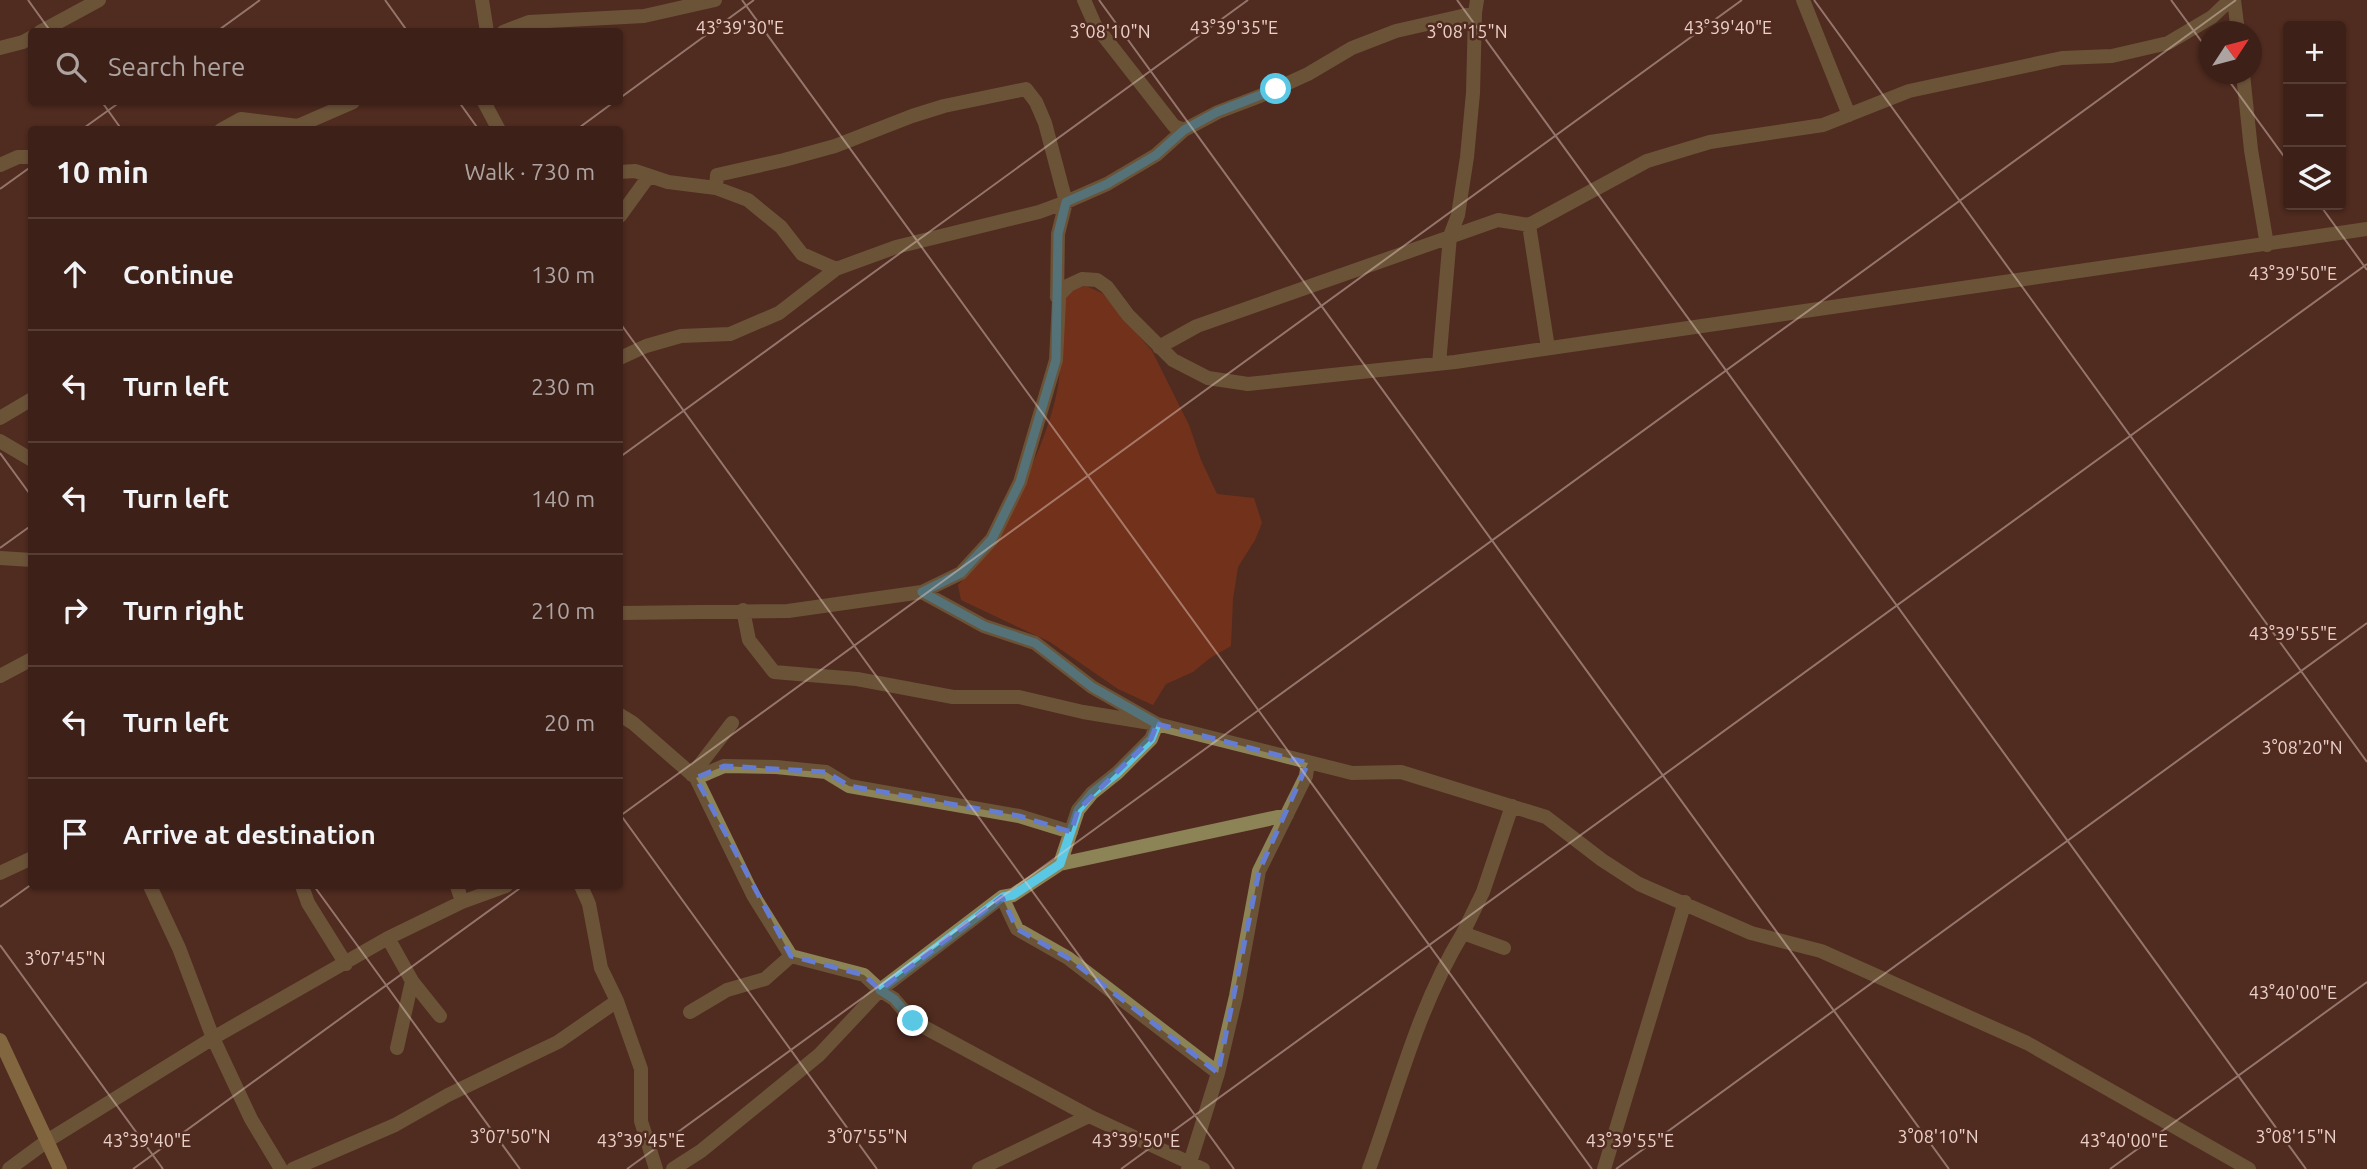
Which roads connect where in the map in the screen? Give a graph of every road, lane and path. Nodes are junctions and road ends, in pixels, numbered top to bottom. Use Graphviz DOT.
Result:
graph roads {
  1 [pos="99,0"];
  2 [pos="482,0"];
  3 [pos="715,0"];
  4 [pos="1084,0"];
  5 [pos="1803,0"];
  6 [pos="2232,0"];
  7 [pos="1476,6"];
  8 [pos="2236,21"];
  9 [pos="47,28"];
  10 [pos="486,28"];
  11 [pos="513,28"];
  12 [pos="28,39"];
  13 [pos="0,48"];
  14 [pos="2244,84"];
  15 [pos="345,105"];
  16 [pos="486,105"];
  17 [pos="1849,115"];
  18 [pos="228,126"];
  19 [pos="298,126"];
  20 [pos="298,126"];
  21 [pos="497,126"];
  22 [pos="1184,130"];
  23 [pos="28,157"];
  24 [pos="0,165"];
  25 [pos="623,172"];
  26 [pos="649,176"];
  27 [pos="716,188"];
  28 [pos="1066,202"];
  29 [pos="623,212"];
  30 [pos="1529,225"];
  31 [pos="2367,229"];
  32 [pos="1450,236"];
  33 [pos="2267,244"];
  34 [pos="836,270"];
  35 [pos="1057,297"];
  36 [pos="1159,347"];
  37 [pos="1548,348"];
  38 [pos="623,357"];
  39 [pos="1440,364"];
  40 [pos="28,401"];
  41 [pos="0,418"];
  42 [pos="0,441"];
  43 [pos="28,458"];
  44 [pos="0,558"];
  45 [pos="28,560"];
  46 [pos="922,592"];
  47 [pos="743,610"];
  48 [pos="623,613"];
  49 [pos="28,661"];
  50 [pos="0,676"];
  51 [pos="623,717"];
  52 [pos="732,723"];
  53 [pos="1157,724"];
  54 [pos="1308,763"];
  55 [pos="694,777"];
  56 [pos="1513,806"];
  57 [pos="1287,815"];
  58 [pos="1071,832"];
  59 [pos="28,860"];
  60 [pos="1060,864"];
  61 [pos="0,873"];
  62 [pos="151,889"];
  63 [pos="303,889"];
  64 [pos="458,889"];
  65 [pos="498,889"];
  66 [pos="582,889"];
  67 [pos="1003,897"];
  68 [pos="462,902"];
  69 [pos="1685,902"];
  70 [pos="1463,933"];
  71 [pos="388,938"];
  72 [pos="1504,948"];
  73 [pos="791,956"];
  74 [pos="346,964"];
  75 [pos="412,981"];
  76 [pos="880,990"];
  77 [pos="617,1001"];
  78 [pos="690,1012"];
  79 [pos="440,1016"];
  80 [pos="213,1038"];
  81 [pos="0,1040"];
  82 [pos="397,1048"];
  83 [pos="1218,1073"];
  84 [pos="1089,1116"];
  85 [pos="47,1141"];
  86 [pos="1194,1167"];
  87 [pos="9,1169"];
  88 [pos="60,1169"];
  89 [pos="281,1169"];
  90 [pos="293,1169"];
  91 [pos="656,1169"];
  92 [pos="673,1169"];
  93 [pos="979,1169"];
  94 [pos="1369,1169"];
  95 [pos="1604,1169"];
  96 [pos="2249,1169"];
  1 -- 9 [label="street"];
  2 -- 10 [label="street"];
  3 -- 11 [label="street"];
  4 -- 22 [label="street"];
  5 -- 17 [label="street"];
  6 -- 8 [label="street"];
  6 -- 17 [label="street"];
  7 -- 22 [label="street"];
  7 -- 32 [label="street"];
  12 -- 13 [label="street"];
  14 -- 33 [label="street"];
  15 -- 20 [label="street"];
  16 -- 21 [label="street"];
  17 -- 30 [label="street"];
  18 -- 19 [label="street"];
  22 -- 28 [label="street"];
  23 -- 24 [label="street"];
  25 -- 26 [label="street"];
  26 -- 27 [label="street"];
  26 -- 29 [label="street"];
  27 -- 28 [label="street"];
  27 -- 34 [label="street"];
  28 -- 34 [label="street"];
  28 -- 35 [label="street"];
  30 -- 32 [label="street"];
  30 -- 37 [label="street"];
  31 -- 33 [label="street"];
  32 -- 36 [label="street"];
  32 -- 39 [label="street"];
  33 -- 37 [label="street"];
  34 -- 38 [label="street"];
  35 -- 36 [label="street"];
  35 -- 46 [label="street"];
  36 -- 39 [label="street"];
  37 -- 39 [label="street"];
  40 -- 41 [label="street"];
  42 -- 43 [label="street"];
  44 -- 45 [label="street"];
  46 -- 47 [label="street"];
  46 -- 53 [label="street"];
  47 -- 48 [label="street"];
  47 -- 53 [label="street"];
  49 -- 50 [label="street"];
  51 -- 55 [label="street"];
  52 -- 55 [label="street"];
  53 -- 54 [label="street"];
  53 -- 58 [label="street"];
  54 -- 56 [label="street"];
  54 -- 57 [label="street"];
  55 -- 58 [label="street"];
  55 -- 73 [label="street"];
  56 -- 69 [label="street"];
  56 -- 70 [label="street"];
  57 -- 60 [label="street"];
  57 -- 83 [label="street"];
  58 -- 60 [label="street"];
  59 -- 61 [label="street"];
  60 -- 67 [label="street"];
  62 -- 80 [label="street"];
  63 -- 74 [label="street"];
  64 -- 68 [label="street"];
  65 -- 68 [label="street"];
  66 -- 77 [label="street"];
  67 -- 76 [label="street"];
  67 -- 83 [label="street"];
  68 -- 71 [label="street"];
  69 -- 95 [label="street"];
  69 -- 96 [label="street"];
  70 -- 72 [label="street"];
  70 -- 94 [label="street"];
  71 -- 74 [label="street"];
  71 -- 75 [label="street"];
  73 -- 76 [label="street"];
  73 -- 78 [label="street"];
  74 -- 80 [label="street"];
  75 -- 79 [label="street"];
  75 -- 82 [label="street"];
  76 -- 84 [label="street"];
  76 -- 92 [label="street"];
  77 -- 90 [label="street"];
  77 -- 91 [label="street"];
  80 -- 85 [label="street"];
  80 -- 89 [label="street"];
  81 -- 85 [label="street"];
  83 -- 86 [label="street"];
  84 -- 86 [label="street"];
  84 -- 93 [label="street"];
  85 -- 87 [label="street"];
  85 -- 88 [label="street"];
}
